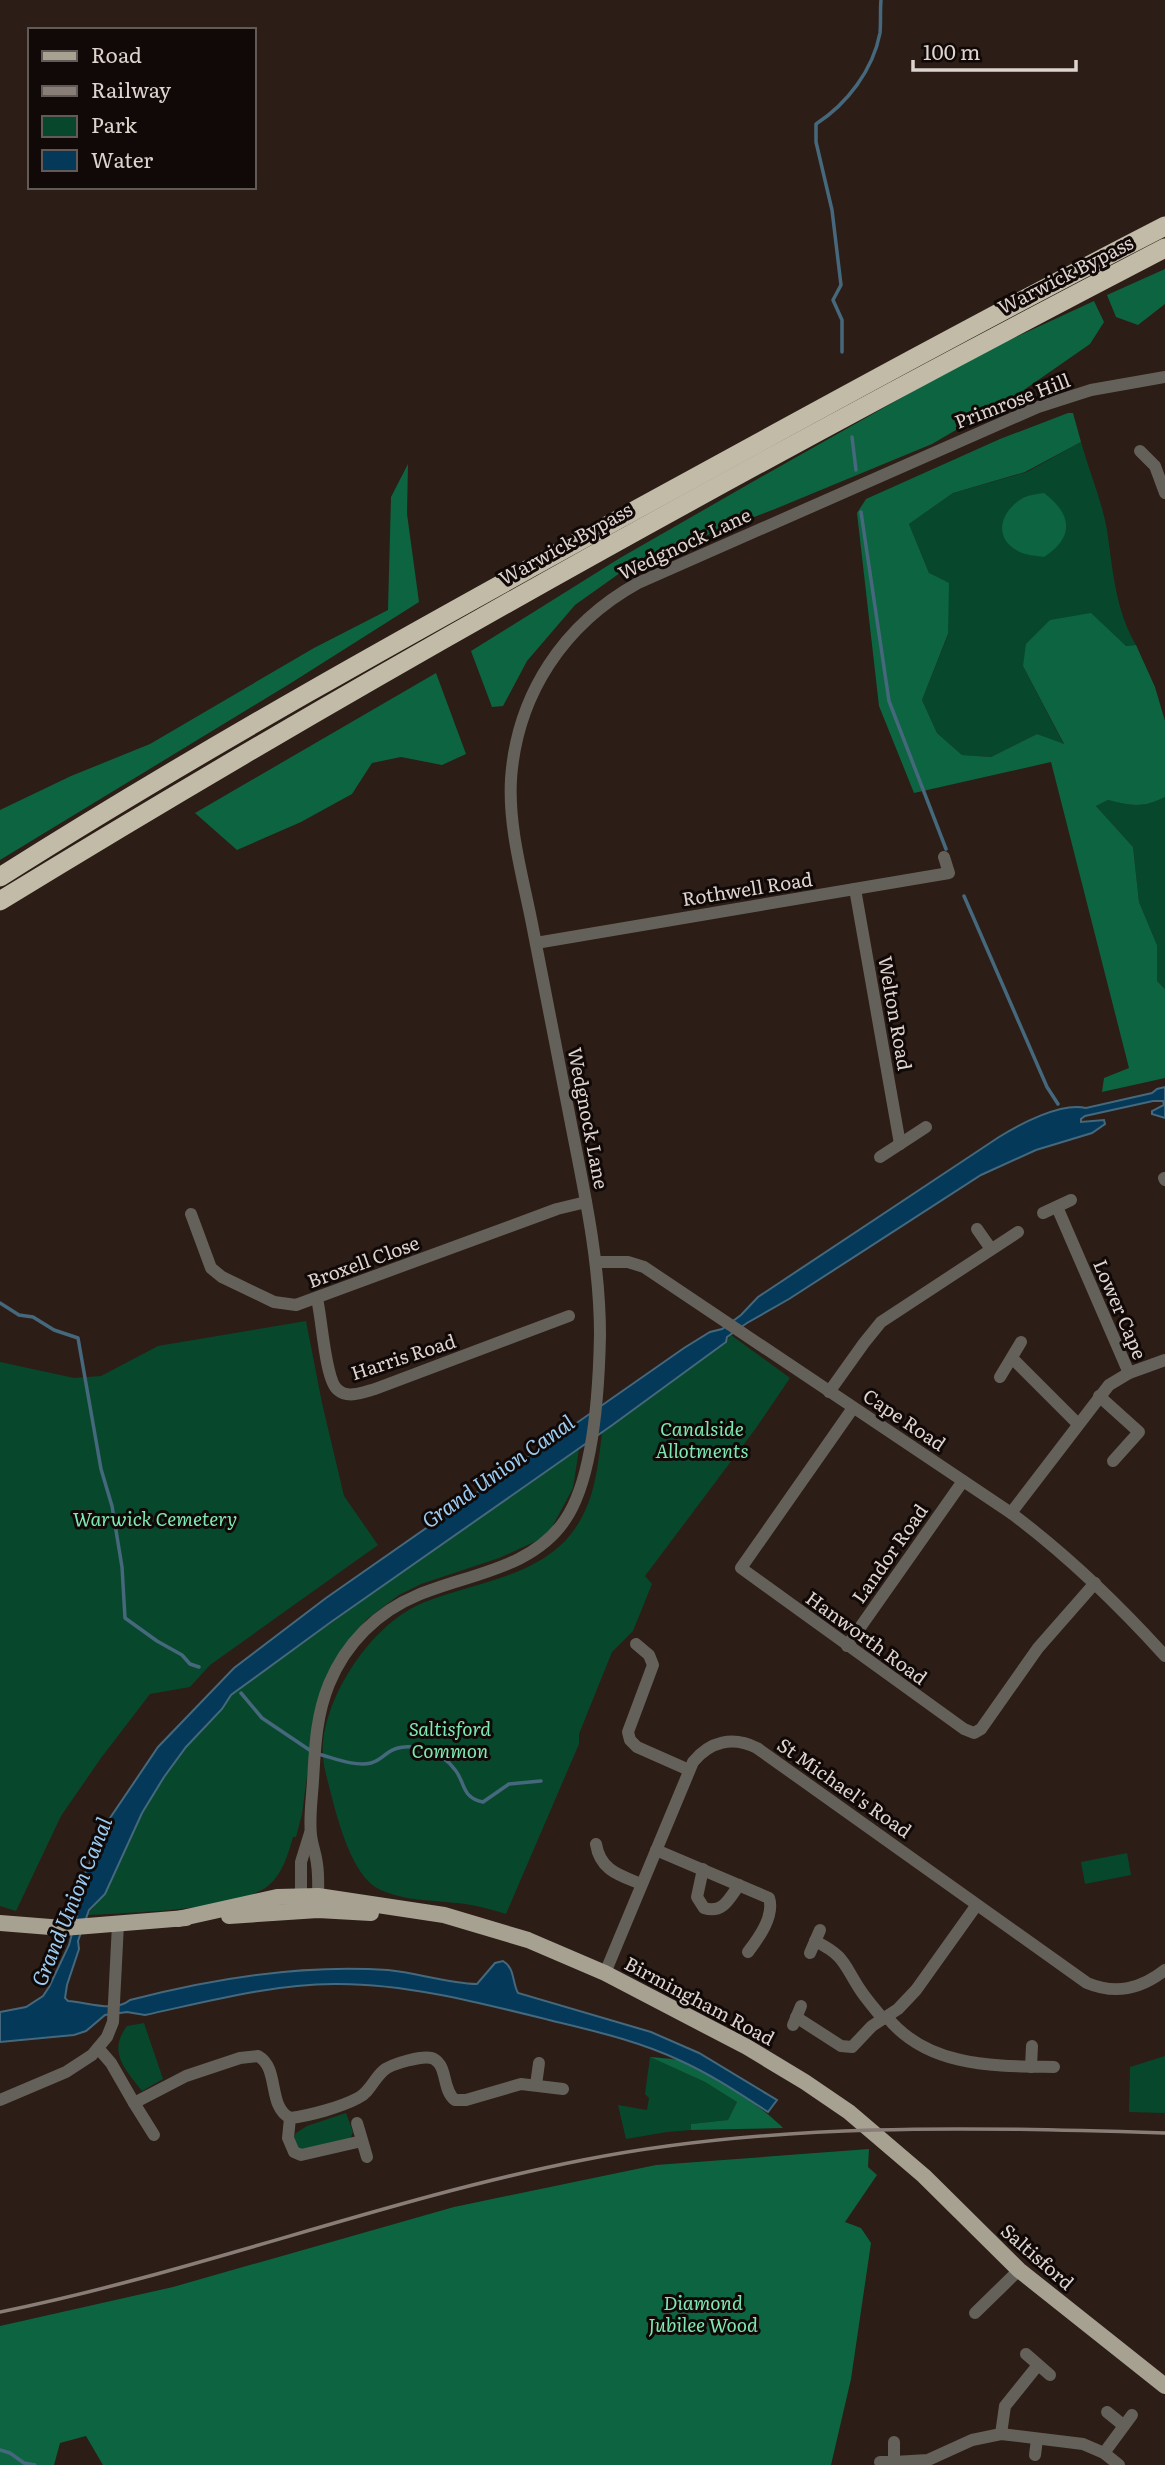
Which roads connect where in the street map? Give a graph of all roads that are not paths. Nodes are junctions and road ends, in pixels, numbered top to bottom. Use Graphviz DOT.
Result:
graph roads {
  1 [pos="1165,226"];
  2 [pos="1165,248"];
  3 [pos="1165,377"];
  4 [pos="1140,451"];
  5 [pos="1160,461"];
  6 [pos="878,477"];
  7 [pos="1165,493"];
  8 [pos="944,857"];
  9 [pos="0,877"];
  10 [pos="855,889"];
  11 [pos="0,901"];
  12 [pos="536,943"];
  13 [pos="926,1127"];
  14 [pos="900,1144"];
  15 [pos="880,1157"];
  16 [pos="1071,1200"];
  17 [pos="586,1202"];
  18 [pos="1057,1207"];
  19 [pos="1043,1213"];
  20 [pos="191,1214"];
  21 [pos="977,1229"];
  22 [pos="1018,1232"];
  23 [pos="990,1249"];
  24 [pos="596,1262"];
  25 [pos="317,1299"];
  26 [pos="569,1316"];
  27 [pos="1021,1342"];
  28 [pos="1012,1358"];
  29 [pos="1165,1360"];
  30 [pos="1129,1373"];
  31 [pos="1000,1377"];
  32 [pos="829,1392"];
  33 [pos="1099,1396"];
  34 [pos="853,1408"];
  35 [pos="1078,1424"];
  36 [pos="1112,1461"];
  37 [pos="963,1481"];
  38 [pos="1011,1513"];
  39 [pos="1094,1583"];
  40 [pos="636,1644"];
  41 [pos="847,1646"];
  42 [pos="1165,1656"];
  43 [pos="689,1770"];
  44 [pos="311,1833"];
  45 [pos="596,1844"];
  46 [pos="656,1850"];
  47 [pos="703,1869"];
  48 [pos="641,1884"];
  49 [pos="738,1885"];
  50 [pos="318,1903"];
  51 [pos="301,1904"];
  52 [pos="976,1906"];
  53 [pos="0,1923"];
  54 [pos="118,1924"];
  55 [pos="815,1941"];
  56 [pos="748,1952"];
  57 [pos="1165,1970"];
  58 [pos="605,1973"];
  59 [pos="797,2016"];
  60 [pos="885,2018"];
  61 [pos="1032,2046"];
  62 [pos="98,2048"];
  63 [pos="539,2063"];
  64 [pos="1031,2067"];
  65 [pos="1054,2067"];
  66 [pos="536,2085"];
  67 [pos="563,2089"];
  68 [pos="0,2100"];
  69 [pos="135,2103"];
  70 [pos="290,2118"];
  71 [pos="357,2123"];
  72 [pos="154,2135"];
  73 [pos="362,2141"];
  74 [pos="893,2148"];
  75 [pos="367,2157"];
  76 [pos="1019,2270"];
  77 [pos="975,2313"];
  78 [pos="1026,2354"];
  79 [pos="1038,2365"];
  80 [pos="1050,2375"];
  81 [pos="1165,2386"];
  82 [pos="1107,2412"];
  83 [pos="1001,2434"];
  84 [pos="1037,2439"];
  85 [pos="894,2442"];
  86 [pos="1104,2453"];
  87 [pos="1035,2455"];
  88 [pos="880,2462"];
  89 [pos="894,2462"];
  90 [pos="1119,2465"];
  1 -- 9 [label="highway, Warwick Bypass"];
  2 -- 11 [label="highway, Warwick Bypass"];
  3 -- 6 [label="street, Primrose Hill"];
  4 -- 5 [label="street"];
  5 -- 7 [label="street"];
  6 -- 12 [label="street, Wedgnock Lane"];
  8 -- 10 [label="street, Rothwell Road"];
  10 -- 12 [label="street, Rothwell Road"];
  10 -- 14 [label="street, Welton Road"];
  12 -- 17 [label="street, Wedgnock Lane"];
  13 -- 14 [label="street"];
  14 -- 15 [label="street"];
  16 -- 18 [label="street"];
  17 -- 24 [label="street, Wedgnock Lane"];
  17 -- 25 [label="street, Broxell Close"];
  18 -- 19 [label="street"];
  18 -- 30 [label="street, Lower Cape"];
  20 -- 25 [label="street, Broxell Close"];
  21 -- 23 [label="street"];
  22 -- 23 [label="street"];
  23 -- 32 [label="street"];
  24 -- 32 [label="street, Cape Road"];
  24 -- 44 [label="street, Wedgnock Lane"];
  25 -- 26 [label="street, Harris Road"];
  27 -- 28 [label="street"];
  28 -- 31 [label="street"];
  28 -- 35 [label="street"];
  29 -- 30 [label="street"];
  30 -- 33 [label="street, Lower Cape"];
  32 -- 34 [label="street, Cape Road"];
  33 -- 35 [label="street, Lower Cape"];
  33 -- 36 [label="street"];
  34 -- 37 [label="street, Cape Road"];
  34 -- 41 [label="street, Hanworth Road"];
  35 -- 38 [label="street, Lower Cape"];
  37 -- 38 [label="street, Cape Road"];
  37 -- 41 [label="street, Landor Road"];
  38 -- 39 [label="street, Cape Road"];
  39 -- 41 [label="street, Hanworth Road"];
  39 -- 42 [label="street, Cape Road"];
  40 -- 43 [label="street"];
  43 -- 46 [label="street, St Michael's Road"];
  43 -- 52 [label="street, St Michael's Road"];
  44 -- 50 [label="street, Wedgnock Lane"];
  44 -- 51 [label="street, Wedgnock Lane"];
  45 -- 48 [label="street"];
  46 -- 47 [label="street"];
  46 -- 48 [label="street, St Michael's Road"];
  47 -- 49 [label="street"];
  47 -- 49 [label="street"];
  48 -- 58 [label="street, St Michael's Road"];
  49 -- 56 [label="street"];
  50 -- 51 [label="main road, Birmingham Road"];
  50 -- 58 [label="main road, Birmingham Road"];
  51 -- 54 [label="main road, Birmingham Road"];
  52 -- 57 [label="street, St Michael's Road"];
  52 -- 60 [label="street"];
  53 -- 54 [label="main road, Birmingham Road"];
  54 -- 62 [label="street"];
  55 -- 60 [label="street"];
  58 -- 74 [label="main road, Birmingham Road"];
  59 -- 60 [label="street"];
  60 -- 64 [label="street"];
  61 -- 64 [label="street"];
  62 -- 68 [label="street"];
  62 -- 69 [label="street"];
  63 -- 66 [label="street"];
  64 -- 65 [label="street"];
  66 -- 67 [label="street"];
  66 -- 70 [label="street"];
  69 -- 70 [label="street"];
  69 -- 72 [label="street"];
  70 -- 73 [label="street"];
  71 -- 73 [label="street"];
  73 -- 75 [label="street"];
  74 -- 76 [label="main road, Saltisford"];
  76 -- 77 [label="street"];
  76 -- 81 [label="main road, Saltisford"];
  78 -- 79 [label="street"];
  79 -- 80 [label="street"];
  79 -- 83 [label="street"];
  82 -- 86 [label="street"];
  83 -- 84 [label="street"];
  83 -- 89 [label="street"];
  84 -- 86 [label="street"];
  84 -- 87 [label="street"];
  85 -- 89 [label="street"];
  86 -- 90 [label="street"];
  88 -- 89 [label="street"];
}
